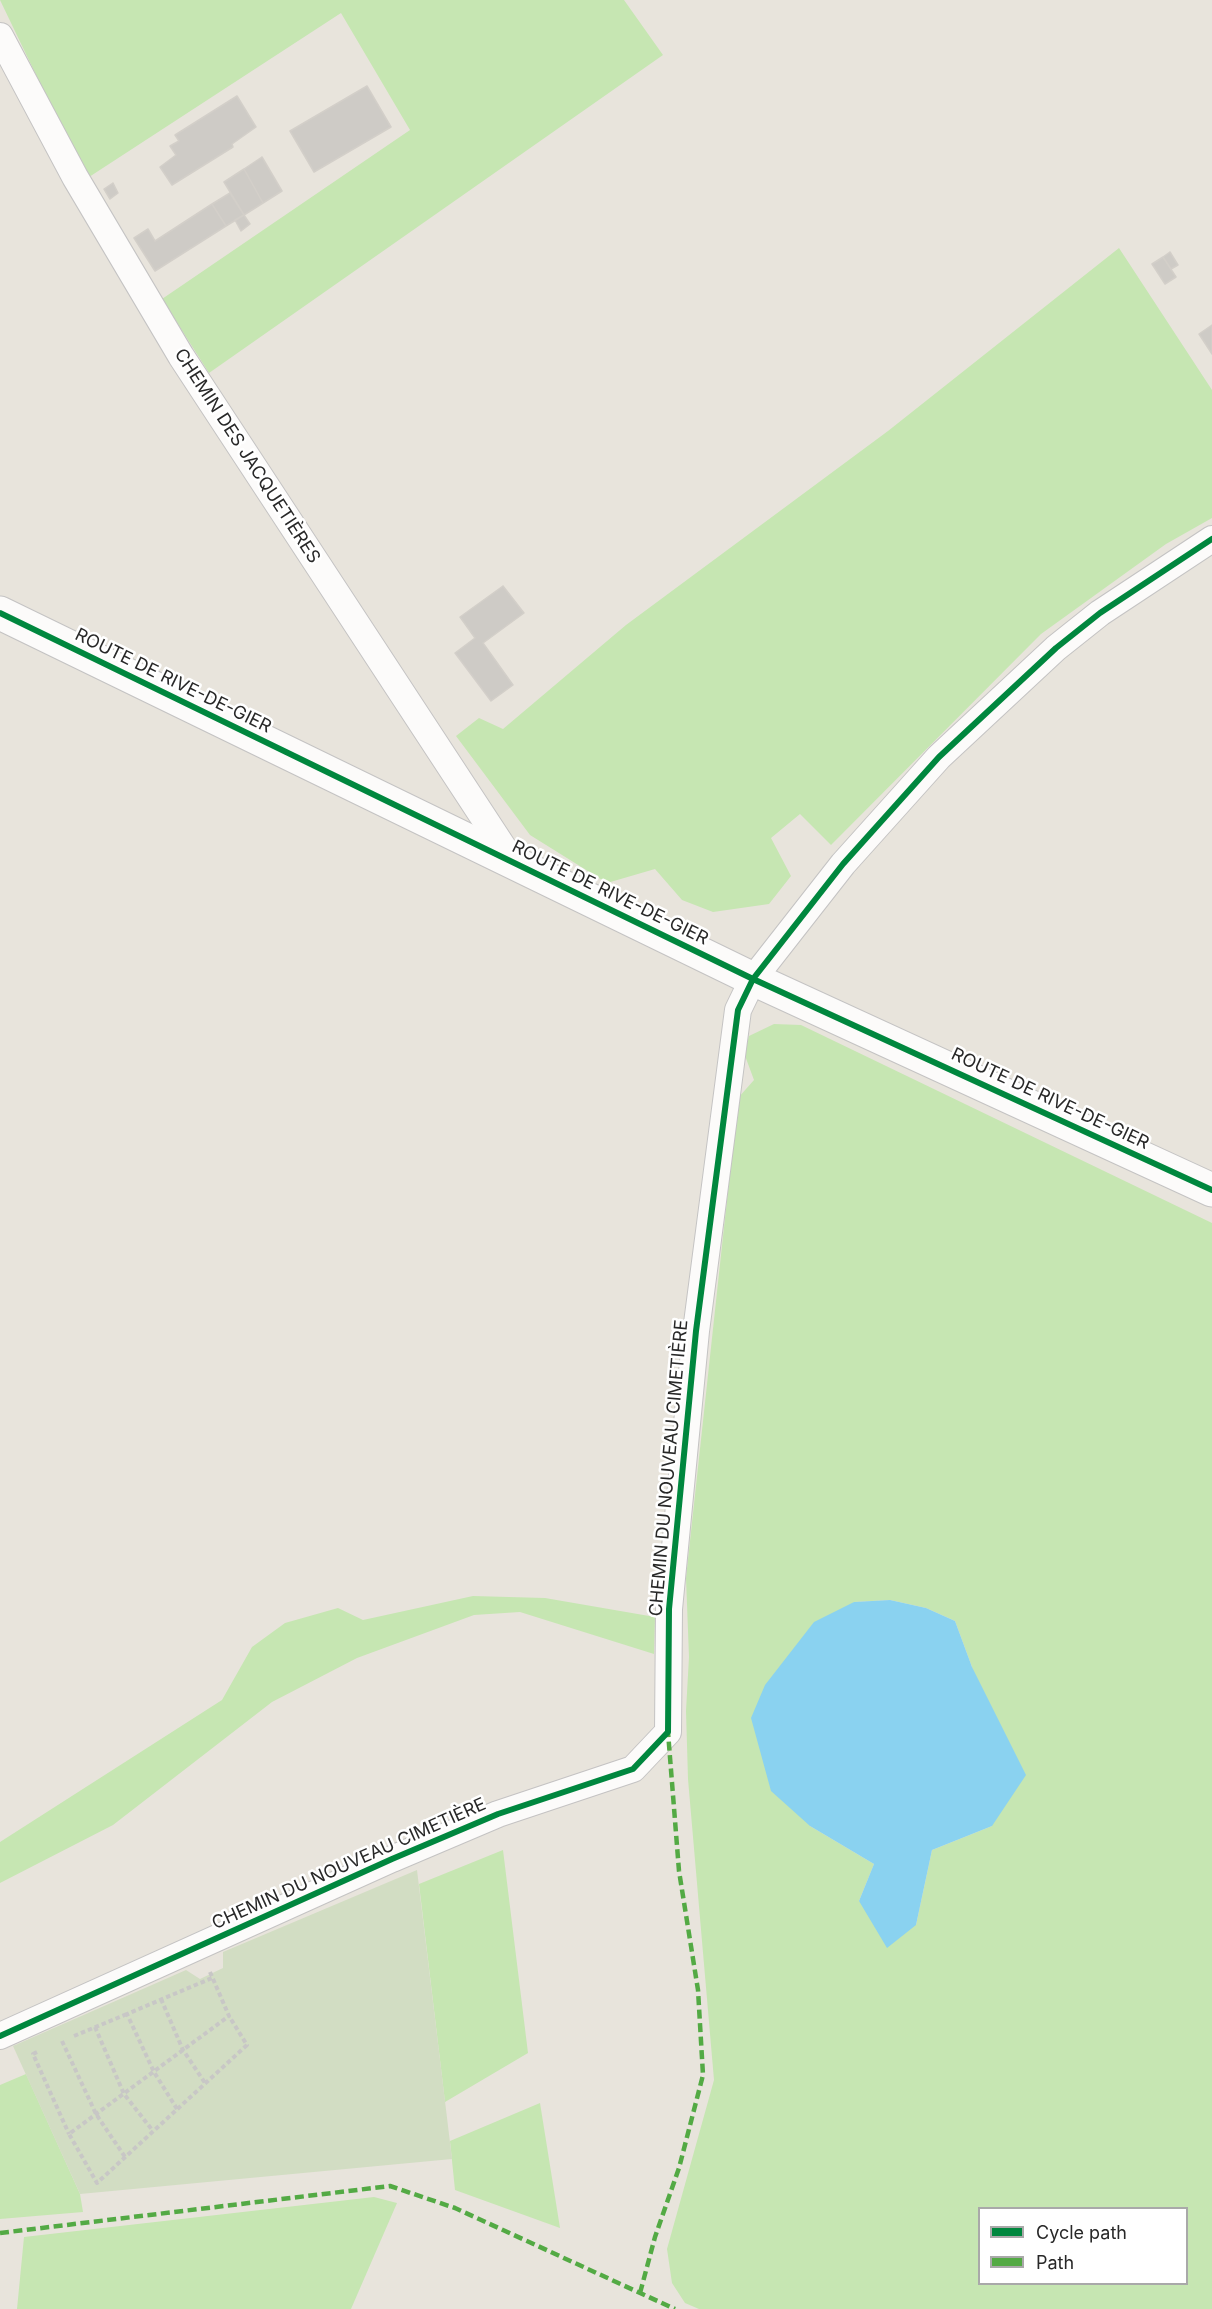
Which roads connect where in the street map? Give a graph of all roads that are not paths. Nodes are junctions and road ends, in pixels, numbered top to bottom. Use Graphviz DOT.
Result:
graph roads {
  1 [pos="0,36"];
  2 [pos="1212,539"];
  3 [pos="0,613"];
  4 [pos="514,864"];
  5 [pos="753,979"];
  6 [pos="1212,1190"];
  7 [pos="0,2036"];
  1 -- 4 [label="street, CHEMIN DES JACQUETIÈRES"];
  2 -- 5 [label="street, CHEMIN DU NOUVEAU CIMETIÈRE"];
  3 -- 4 [label="main road, ROUTE DE RIVE-DE-GIER"];
  4 -- 5 [label="main road, ROUTE DE RIVE-DE-GIER"];
  5 -- 6 [label="main road, ROUTE DE RIVE-DE-GIER"];
  5 -- 7 [label="street, CHEMIN DU NOUVEAU CIMETIÈRE"];
}
